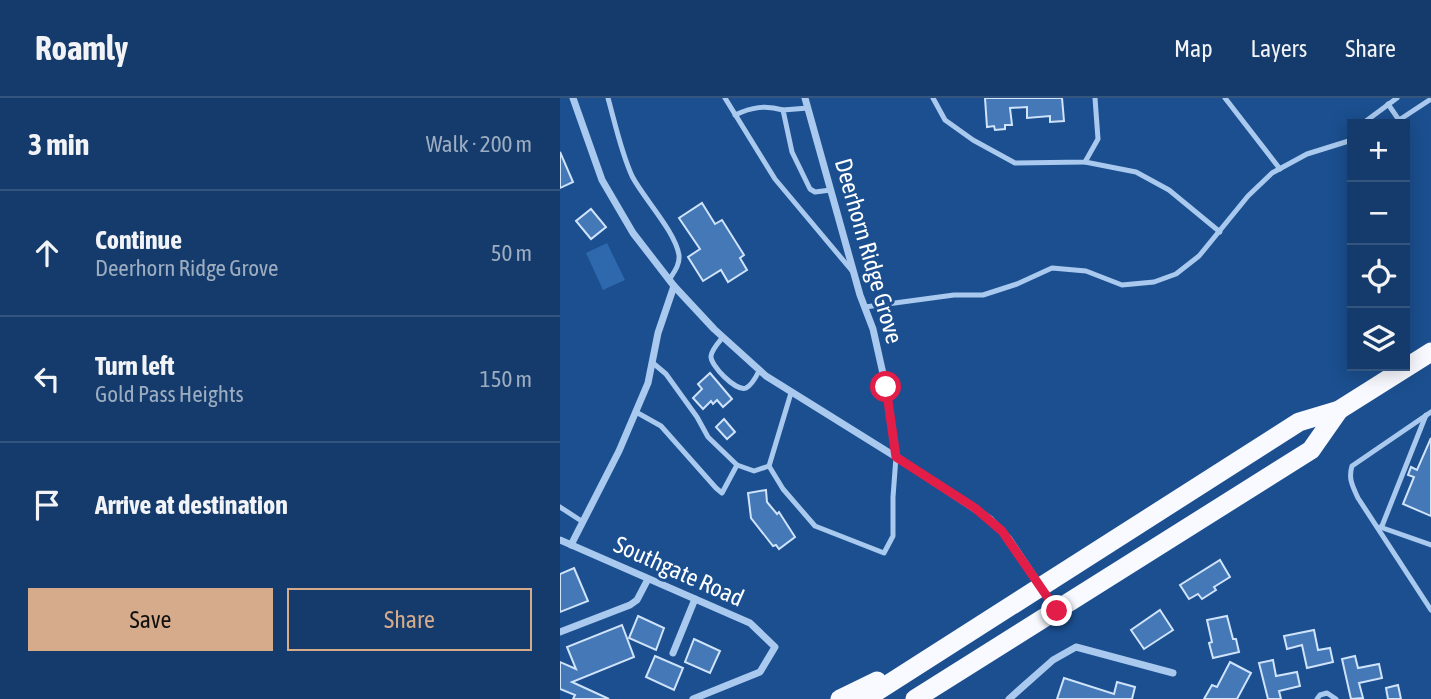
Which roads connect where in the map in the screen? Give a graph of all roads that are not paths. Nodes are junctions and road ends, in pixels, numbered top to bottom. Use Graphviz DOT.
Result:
graph roads {
  1 [pos="572,98"];
  2 [pos="608,98"];
  3 [pos="725,98"];
  4 [pos="805,98"];
  5 [pos="933,98"];
  6 [pos="1095,98"];
  7 [pos="1224,98"];
  8 [pos="1397,98"];
  9 [pos="1431,99"];
  10 [pos="1388,104"];
  11 [pos="808,108"];
  12 [pos="783,110"];
  13 [pos="735,114"];
  14 [pos="1371,119"];
  15 [pos="1395,119"];
  16 [pos="1401,119"];
  17 [pos="1347,142"];
  18 [pos="1084,162"];
  19 [pos="1280,169"];
  20 [pos="831,190"];
  21 [pos="1220,232"];
  22 [pos="855,274"];
  23 [pos="671,283"];
  24 [pos="865,307"];
  25 [pos="723,337"];
  26 [pos="1431,352"];
  27 [pos="653,363"];
  28 [pos="759,371"];
  29 [pos="791,393"];
  30 [pos="1339,410"];
  31 [pos="636,412"];
  32 [pos="1429,413"];
  33 [pos="896,457"];
  34 [pos="737,465"];
  35 [pos="769,466"];
  36 [pos="560,507"];
  37 [pos="583,522"];
  38 [pos="1380,527"];
  39 [pos="560,540"];
  40 [pos="571,545"];
  41 [pos="1431,545"];
  42 [pos="648,579"];
  43 [pos="1041,586"];
  44 [pos="695,599"];
  45 [pos="1431,610"];
  46 [pos="1057,611"];
  47 [pos="1038,623"];
  48 [pos="560,632"];
  49 [pos="959,639"];
  50 [pos="673,653"];
  51 [pos="1173,673"];
  52 [pos="693,699"];
  53 [pos="840,699"];
  54 [pos="865,699"];
  55 [pos="915,699"];
  56 [pos="933,699"];
  57 [pos="1010,699"];
  58 [pos="1317,699"];
  59 [pos="1336,699"];
  1 -- 23 [label="street"];
  2 -- 23 [label="lane"];
  3 -- 13 [label="lane"];
  4 -- 11 [label="street, Deerhorn Ridge Grove"];
  5 -- 18 [label="lane"];
  6 -- 18 [label="lane"];
  7 -- 19 [label="lane"];
  8 -- 10 [label="lane"];
  9 -- 16 [label="lane"];
  10 -- 14 [label="lane"];
  10 -- 15 [label="lane"];
  11 -- 12 [label="lane"];
  11 -- 20 [label="street, Deerhorn Ridge Grove"];
  12 -- 13 [label="lane"];
  12 -- 20 [label="lane"];
  13 -- 22 [label="lane"];
  17 -- 19 [label="lane"];
  18 -- 21 [label="lane"];
  19 -- 21 [label="lane"];
  20 -- 22 [label="street, Deerhorn Ridge Grove"];
  21 -- 24 [label="lane"];
  22 -- 24 [label="street, Deerhorn Ridge Grove"];
  23 -- 25 [label="street"];
  23 -- 27 [label="street"];
  24 -- 33 [label="street, Deerhorn Ridge Grove"];
  25 -- 28 [label="street"];
  25 -- 28 [label="lane"];
  26 -- 30 [label="highway"];
  27 -- 31 [label="street"];
  27 -- 34 [label="lane"];
  28 -- 29 [label="street"];
  29 -- 33 [label="street"];
  29 -- 35 [label="lane"];
  30 -- 43 [label="highway"];
  30 -- 46 [label="highway"];
  31 -- 34 [label="lane"];
  31 -- 37 [label="street"];
  32 -- 38 [label="lane"];
  32 -- 38 [label="lane"];
  33 -- 35 [label="lane"];
  33 -- 43 [label="street"];
  34 -- 35 [label="lane"];
  36 -- 37 [label="lane"];
  37 -- 40 [label="street"];
  38 -- 41 [label="lane"];
  38 -- 45 [label="lane"];
  39 -- 40 [label="street, Southgate Road"];
  40 -- 42 [label="street, Southgate Road"];
  42 -- 44 [label="street, Southgate Road"];
  42 -- 48 [label="street"];
  43 -- 46 [label="street"];
  43 -- 49 [label="highway"];
  44 -- 50 [label="street"];
  44 -- 52 [label="street, Southgate Road"];
  46 -- 47 [label="highway"];
  47 -- 55 [label="highway"];
  47 -- 56 [label="highway"];
  49 -- 53 [label="highway"];
  49 -- 54 [label="highway"];
  51 -- 57 [label="street"];
  58 -- 59 [label="lane"];
}
